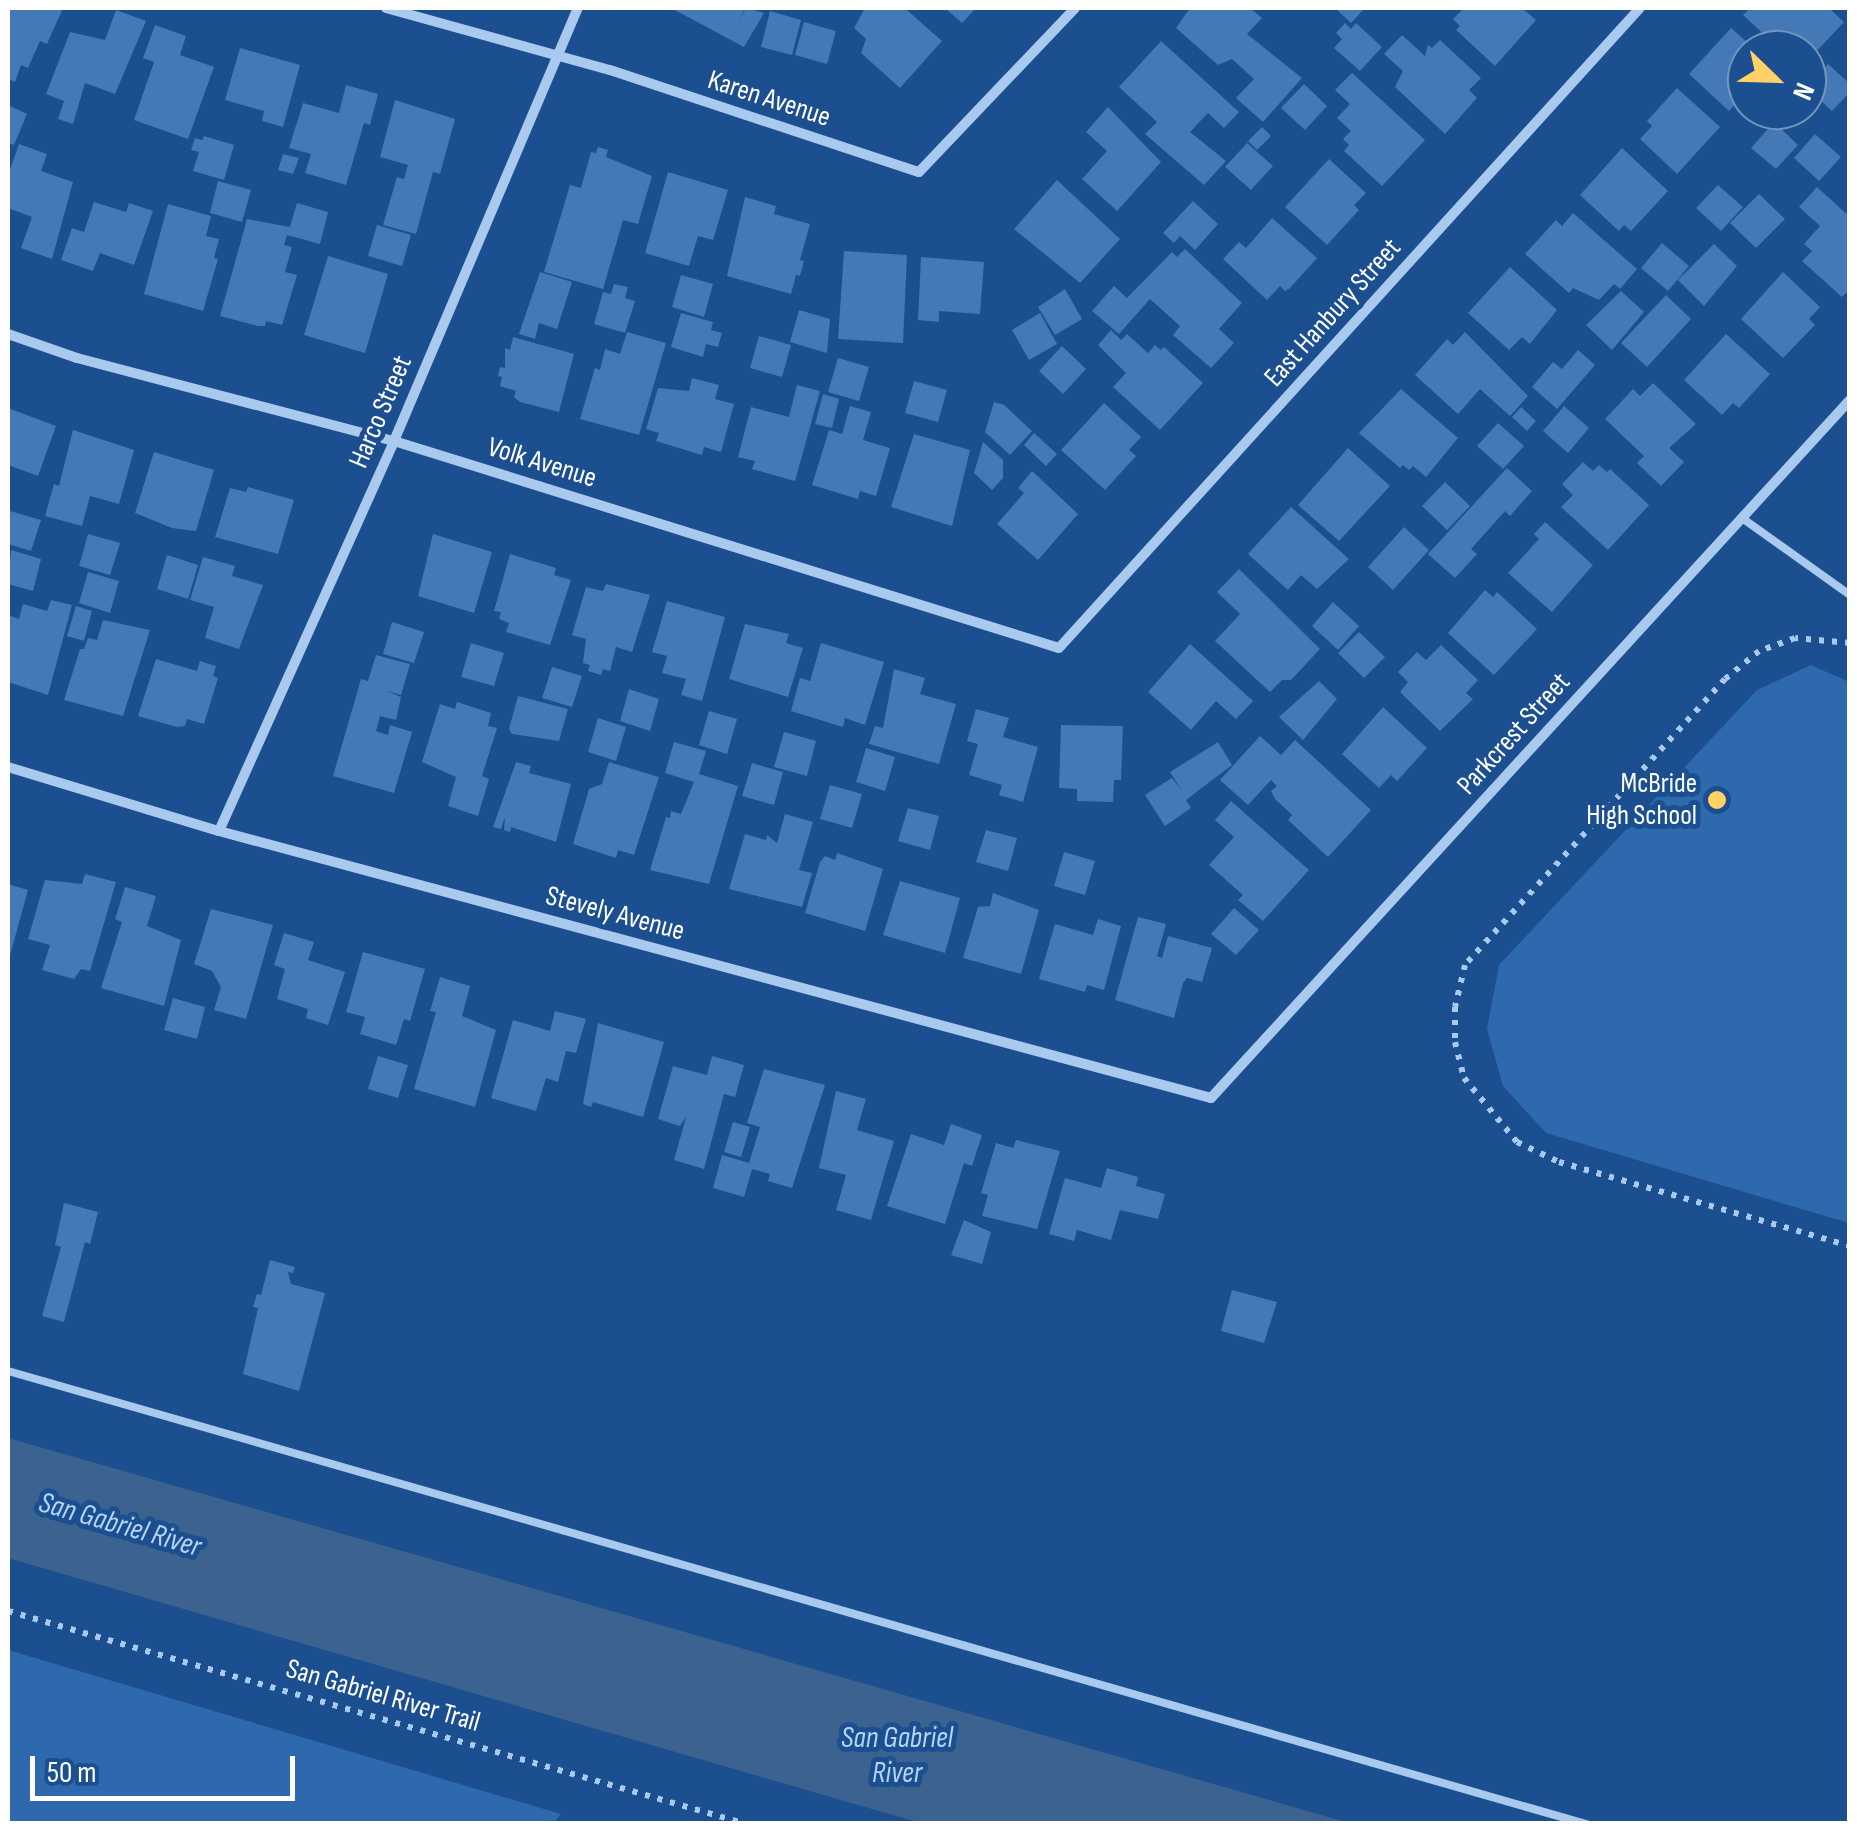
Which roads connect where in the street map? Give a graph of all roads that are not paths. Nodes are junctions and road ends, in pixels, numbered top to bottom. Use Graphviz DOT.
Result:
graph roads {
  1 [pos="386,8"];
  2 [pos="578,8"];
  3 [pos="1075,8"];
  4 [pos="1640,8"];
  5 [pos="557,56"];
  6 [pos="8,334"];
  7 [pos="1850,400"];
  8 [pos="394,440"];
  9 [pos="1742,518"];
  10 [pos="1850,594"];
  11 [pos="1058,648"];
  12 [pos="8,767"];
  13 [pos="219,830"];
  14 [pos="1212,1098"];
  15 [pos="8,1370"];
  16 [pos="1586,1824"];
  1 -- 5 [label="street, Karen Avenue"];
  2 -- 5 [label="street, Harco Street"];
  3 -- 5 [label="street, Karen Avenue"];
  4 -- 11 [label="street, East Hanbury Street"];
  5 -- 8 [label="street, Harco Street"];
  6 -- 8 [label="street, Volk Avenue"];
  7 -- 9 [label="street, Parkcrest Street"];
  8 -- 11 [label="street, Volk Avenue"];
  8 -- 13 [label="street, Harco Street"];
  9 -- 10 [label="lane"];
  9 -- 14 [label="street, Parkcrest Street"];
  12 -- 13 [label="street, Stevely Avenue"];
  13 -- 14 [label="street, Stevely Avenue"];
  15 -- 16 [label="lane"];
}
